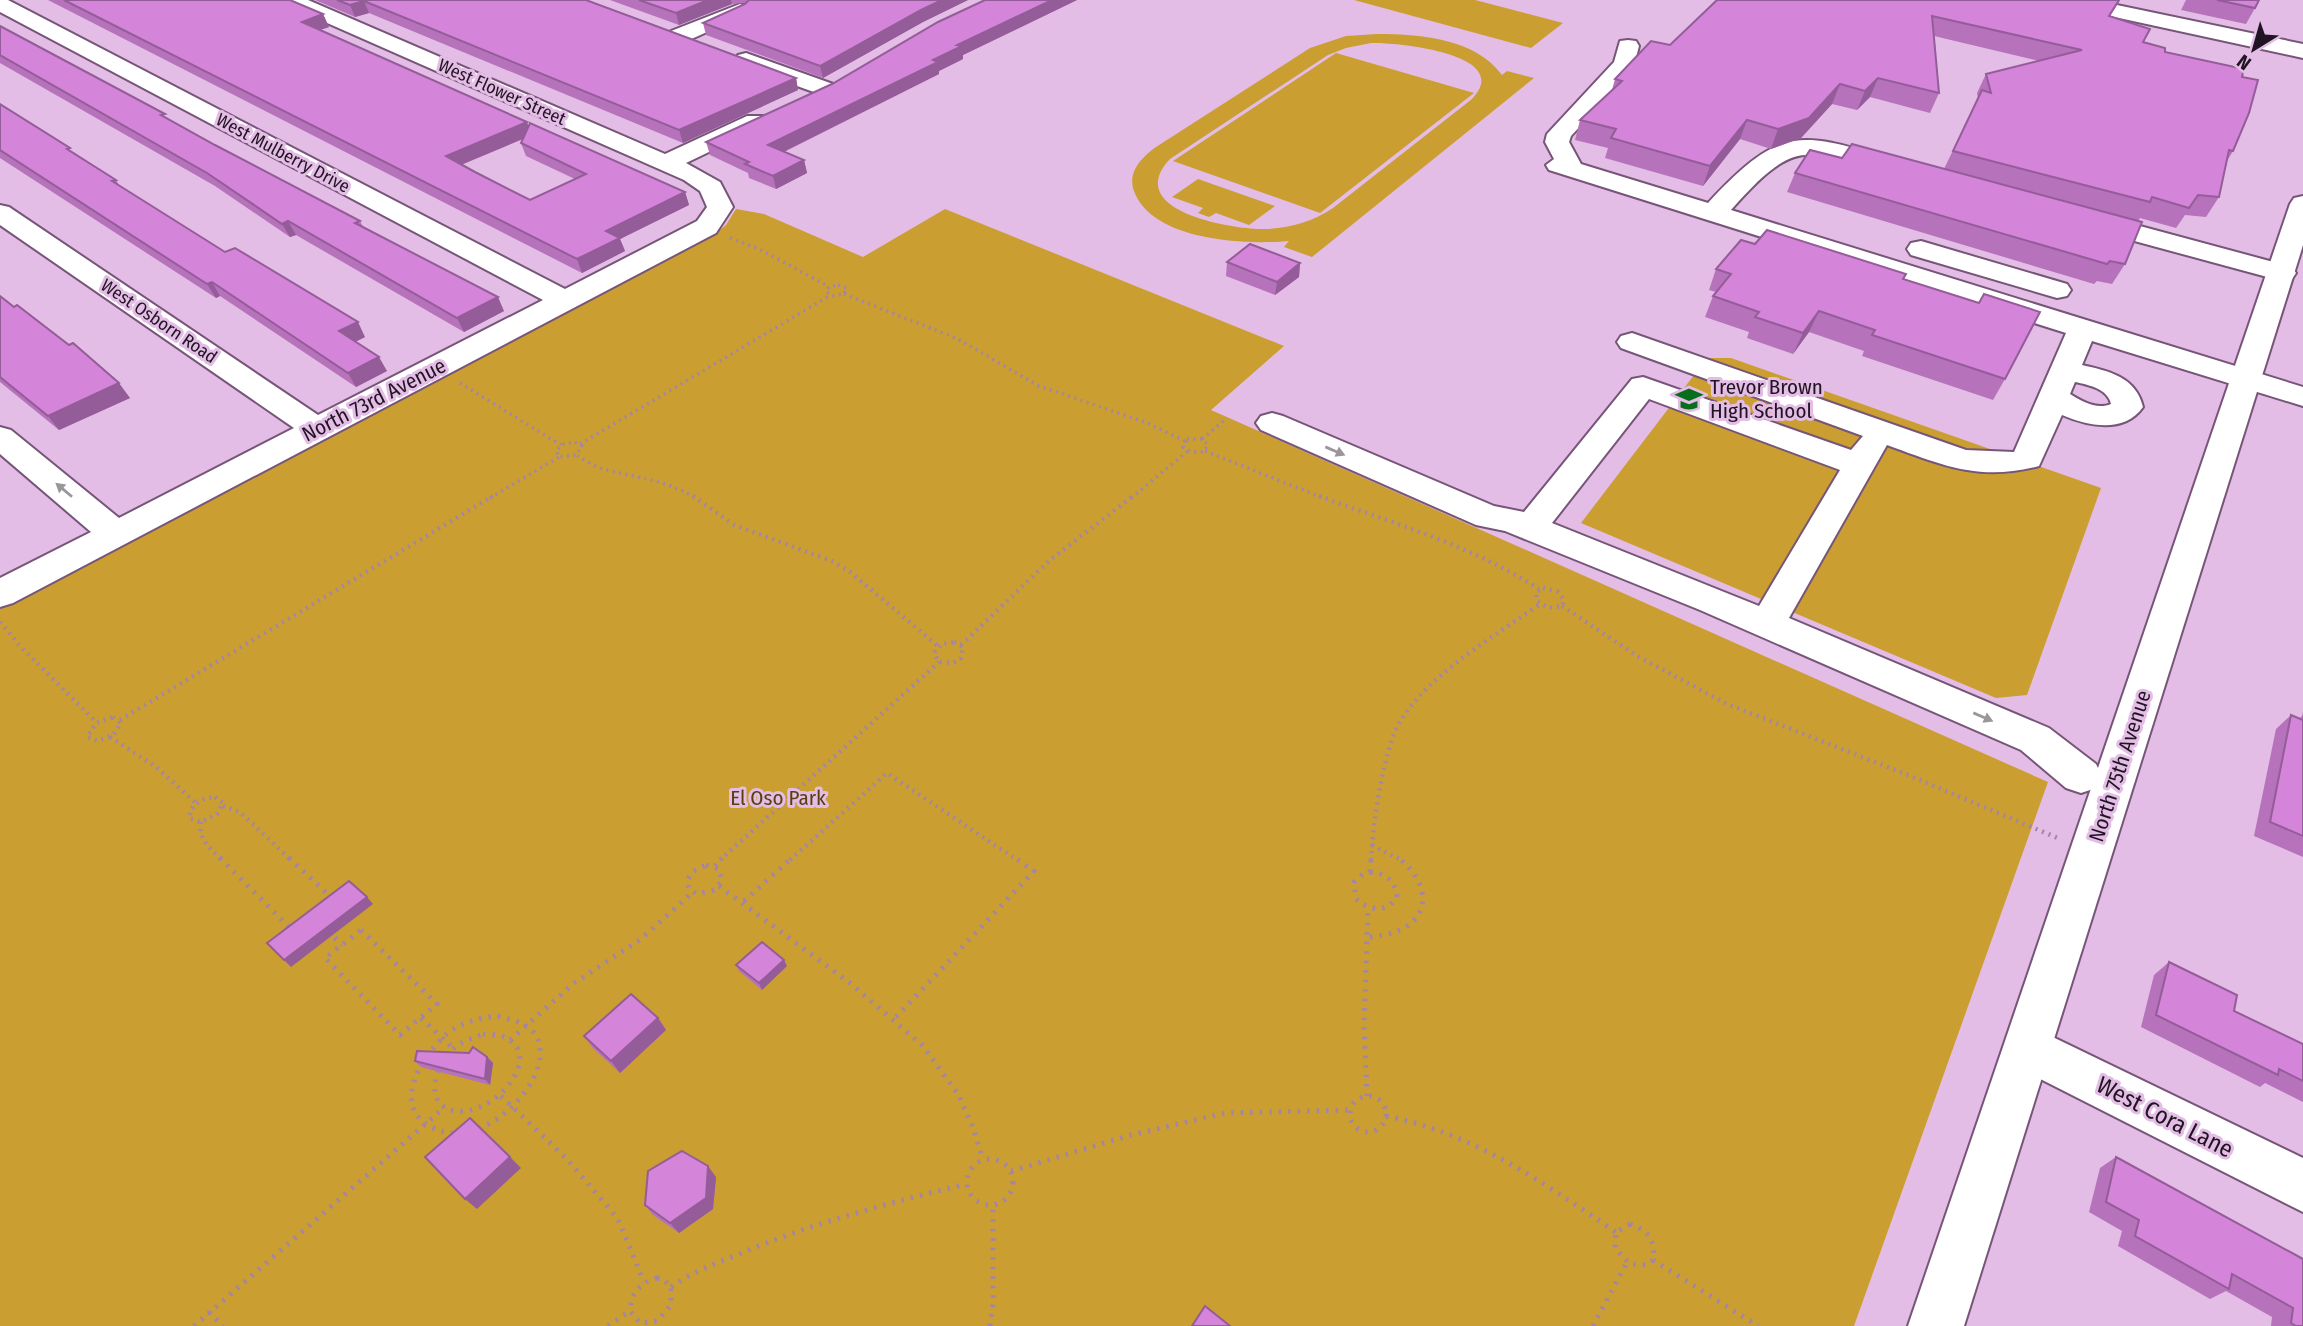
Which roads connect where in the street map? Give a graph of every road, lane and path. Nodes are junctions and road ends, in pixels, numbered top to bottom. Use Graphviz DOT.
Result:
graph roads {
  1 [pos="291,0"];
  2 [pos="2064,0"];
  3 [pos="0,4"];
  4 [pos="740,10"];
  5 [pos="655,27"];
  6 [pos="679,36"];
  7 [pos="703,44"];
  8 [pos="1628,46"];
  9 [pos="2303,51"];
  10 [pos="728,53"];
  11 [pos="848,75"];
  12 [pos="825,89"];
  13 [pos="800,100"];
  14 [pos="776,111"];
  15 [pos="666,163"];
  16 [pos="1919,174"];
  17 [pos="711,187"];
  18 [pos="2303,204"];
  19 [pos="0,213"];
  20 [pos="1714,213"];
  21 [pos="2066,214"];
  22 [pos="725,236"];
  23 [pos="1921,249"];
  24 [pos="2282,273"];
  25 [pos="2011,276"];
  26 [pos="829,287"];
  27 [pos="2057,290"];
  28 [pos="844,294"];
  29 [pos="829,295"];
  30 [pos="566,302"];
  31 [pos="1998,302"];
  32 [pos="2083,328"];
  33 [pos="1632,342"];
  34 [pos="2247,379"];
  35 [pos="459,382"];
  36 [pos="2303,397"];
  37 [pos="1227,418"];
  38 [pos="1272,423"];
  39 [pos="317,429"];
  40 [pos="1879,431"];
  41 [pos="0,437"];
  42 [pos="1202,439"];
  43 [pos="1185,441"];
  44 [pos="580,444"];
  45 [pos="561,445"];
  46 [pos="1205,451"];
  47 [pos="1188,452"];
  48 [pos="576,455"];
  49 [pos="559,457"];
  50 [pos="1859,466"];
  51 [pos="1488,517"];
  52 [pos="1530,528"];
  53 [pos="116,534"];
  54 [pos="1539,589"];
  55 [pos="0,601"];
  56 [pos="1540,604"];
  57 [pos="1562,606"];
  58 [pos="1767,624"];
  59 [pos="961,645"];
  60 [pos="938,646"];
  61 [pos="939,662"];
  62 [pos="120,720"];
  63 [pos="96,722"];
  64 [pos="110,737"];
  65 [pos="2097,782"];
  66 [pos="196,803"];
  67 [pos="223,806"];
  68 [pos="201,822"];
  69 [pos="2023,822"];
  70 [pos="1372,845"];
  71 [pos="715,866"];
  72 [pos="1370,872"];
  73 [pos="719,886"];
  74 [pos="693,892"];
  75 [pos="744,901"];
  76 [pos="322,907"];
  77 [pos="1368,908"];
  78 [pos="302,922"];
  79 [pos="319,923"];
  80 [pos="1370,937"];
  81 [pos="342,945"];
  82 [pos="895,1017"];
  83 [pos="421,1018"];
  84 [pos="526,1025"];
  85 [pos="441,1037"];
  86 [pos="510,1040"];
  87 [pos="2028,1048"];
  88 [pos="454,1049"];
  89 [pos="501,1096"];
  90 [pos="1367,1096"];
  91 [pos="445,1107"];
  92 [pos="514,1107"];
  93 [pos="1350,1110"];
  94 [pos="1386,1116"];
  95 [pos="426,1124"];
  96 [pos="984,1160"];
  97 [pos="1012,1171"];
  98 [pos="966,1184"];
  99 [pos="2303,1186"];
  100 [pos="993,1205"];
  101 [pos="1616,1231"];
  102 [pos="1653,1260"];
  103 [pos="1627,1262"];
  104 [pos="644,1282"];
  105 [pos="671,1287"];
  106 [pos="630,1311"];
  107 [pos="209,1312"];
  108 [pos="659,1323"];
  109 [pos="194,1326"];
  110 [pos="223,1326"];
  111 [pos="608,1326"];
  112 [pos="990,1326"];
  113 [pos="1593,1326"];
  114 [pos="1758,1326"];
  115 [pos="1936,1326"];
  1 -- 15 [label="street, West Flower Street"];
  2 -- 9 [label="street"];
  3 -- 30 [label="street, West Mulberry Drive"];
  4 -- 6 [label="street"];
  5 -- 6 [label="street"];
  6 -- 7 [label="street"];
  8 -- 20 [label="street"];
  10 -- 12 [label="street"];
  11 -- 12 [label="street"];
  12 -- 13 [label="street"];
  14 -- 15 [label="street"];
  15 -- 17 [label="street, West Flower Street"];
  16 -- 20 [label="street"];
  17 -- 30 [label="street, North 73rd Avenue"];
  18 -- 24 [label="street, North 75th Avenue"];
  19 -- 39 [label="street, West Osborn Road"];
  20 -- 31 [label="street"];
  21 -- 24 [label="street"];
  22 -- 26 [label="path"];
  23 -- 25 [label="street"];
  24 -- 34 [label="street, North 75th Avenue"];
  25 -- 27 [label="street"];
  25 -- 31 [label="street"];
  26 -- 28 [label="path"];
  26 -- 29 [label="path"];
  28 -- 29 [label="path"];
  28 -- 43 [label="path"];
  29 -- 44 [label="path"];
  30 -- 39 [label="street, North 73rd Avenue"];
  31 -- 32 [label="street"];
  32 -- 34 [label="street"];
  32 -- 40 [label="street"];
  33 -- 40 [label="street"];
  34 -- 36 [label="street"];
  34 -- 65 [label="street, North 75th Avenue"];
  35 -- 45 [label="path"];
  37 -- 42 [label="path"];
  38 -- 51 [label="street, one-way"];
  39 -- 53 [label="street, North 73rd Avenue"];
  40 -- 50 [label="street"];
  53 -- 41 [label="street, one-way"];
  42 -- 43 [label="path"];
  42 -- 46 [label="path"];
  43 -- 47 [label="path"];
  44 -- 45 [label="path"];
  44 -- 48 [label="path"];
  45 -- 49 [label="path"];
  46 -- 47 [label="path"];
  46 -- 54 [label="path"];
  47 -- 59 [label="path"];
  48 -- 49 [label="path"];
  48 -- 60 [label="path"];
  49 -- 62 [label="path"];
  50 -- 52 [label="street"];
  50 -- 58 [label="street"];
  51 -- 52 [label="street"];
  51 -- 65 [label="street"];
  52 -- 58 [label="street"];
  53 -- 55 [label="street, North 73rd Avenue"];
  54 -- 56 [label="path"];
  54 -- 57 [label="path"];
  55 -- 63 [label="path"];
  56 -- 57 [label="path"];
  56 -- 70 [label="path"];
  57 -- 69 [label="path"];
  58 -- 65 [label="street, one-way"];
  59 -- 60 [label="path"];
  59 -- 61 [label="path"];
  60 -- 61 [label="path"];
  61 -- 71 [label="path"];
  62 -- 63 [label="path"];
  62 -- 64 [label="path"];
  63 -- 64 [label="path"];
  64 -- 66 [label="path"];
  65 -- 87 [label="street, North 75th Avenue"];
  66 -- 67 [label="path"];
  66 -- 68 [label="path"];
  67 -- 68 [label="path"];
  67 -- 76 [label="path"];
  68 -- 78 [label="path"];
  70 -- 72 [label="path"];
  70 -- 80 [label="path"];
  71 -- 73 [label="path"];
  71 -- 74 [label="path"];
  72 -- 77 [label="path"];
  72 -- 77 [label="path"];
  73 -- 74 [label="path"];
  73 -- 75 [label="path"];
  74 -- 84 [label="path"];
  75 -- 82 [label="path"];
  75 -- 82 [label="path"];
  77 -- 80 [label="path"];
  79 -- 81 [label="path"];
  80 -- 90 [label="path"];
  81 -- 83 [label="path"];
  81 -- 83 [label="path"];
  82 -- 96 [label="path"];
  83 -- 85 [label="path"];
  84 -- 85 [label="path"];
  84 -- 86 [label="path"];
  84 -- 92 [label="path"];
  85 -- 88 [label="path"];
  85 -- 95 [label="path"];
  86 -- 88 [label="path"];
  86 -- 89 [label="path"];
  87 -- 99 [label="street, West Cora Lane"];
  87 -- 115 [label="street, North 75th Avenue"];
  88 -- 91 [label="path"];
  89 -- 91 [label="path"];
  89 -- 92 [label="path"];
  90 -- 93 [label="path"];
  90 -- 94 [label="path"];
  91 -- 95 [label="path"];
  92 -- 95 [label="path"];
  92 -- 104 [label="path"];
  93 -- 94 [label="path"];
  93 -- 97 [label="path"];
  94 -- 101 [label="path"];
  95 -- 107 [label="path"];
  96 -- 97 [label="path"];
  96 -- 98 [label="path"];
  97 -- 100 [label="path"];
  98 -- 100 [label="path"];
  98 -- 105 [label="path"];
  100 -- 112 [label="path"];
  101 -- 102 [label="path"];
  101 -- 103 [label="path"];
  102 -- 103 [label="path"];
  102 -- 114 [label="path"];
  103 -- 113 [label="path"];
  104 -- 105 [label="path"];
  104 -- 106 [label="path"];
  105 -- 108 [label="path"];
  106 -- 108 [label="path"];
  106 -- 111 [label="path"];
  107 -- 109 [label="path"];
  107 -- 110 [label="path"];
}
